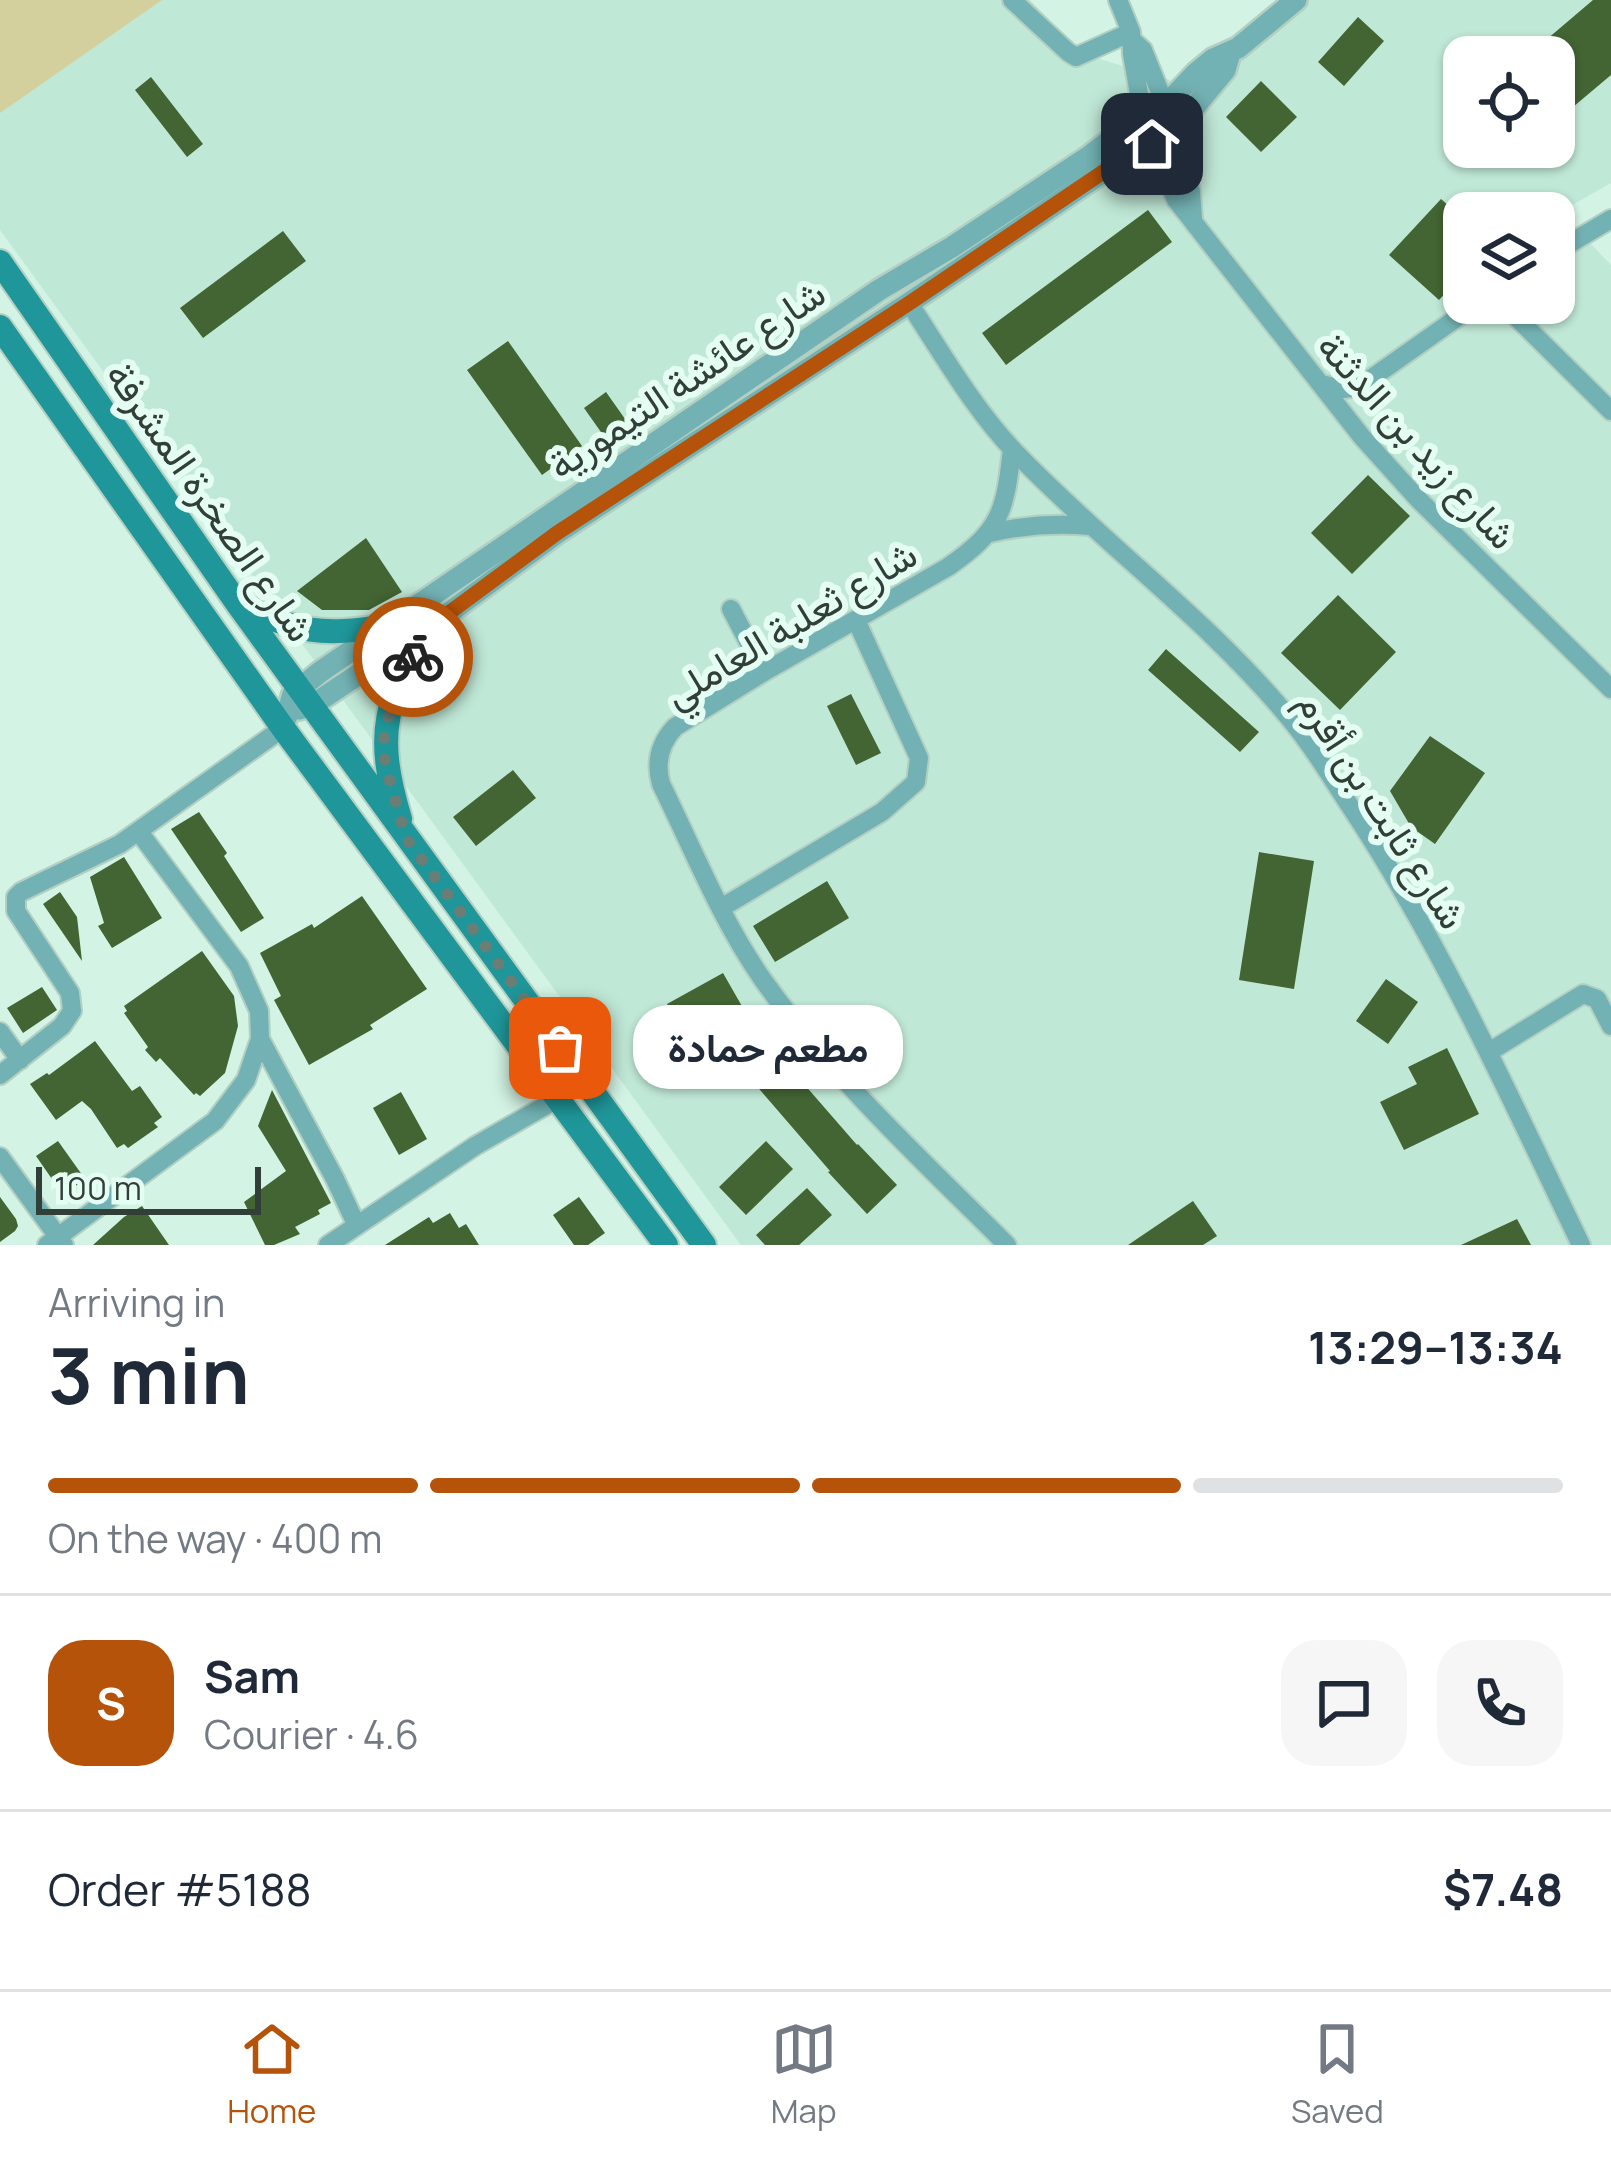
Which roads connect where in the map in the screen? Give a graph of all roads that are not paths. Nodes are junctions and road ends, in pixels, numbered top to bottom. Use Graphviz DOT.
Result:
graph roads {
  1 [pos="1012,0"];
  2 [pos="1118,0"];
  3 [pos="1296,0"];
  4 [pos="1132,36"];
  5 [pos="1141,115"];
  6 [pos="1167,126"];
  7 [pos="1611,219"];
  8 [pos="1575,240"];
  9 [pos="0,262"];
  10 [pos="908,304"];
  11 [pos="1448,324"];
  12 [pos="1523,324"];
  13 [pos="0,327"];
  14 [pos="1321,384"];
  15 [pos="1611,411"];
  16 [pos="1012,449"];
  17 [pos="1090,526"];
  18 [pos="990,533"];
  19 [pos="237,603"];
  20 [pos="731,609"];
  21 [pos="856,620"];
  22 [pos="434,624"];
  23 [pos="387,626"];
  24 [pos="764,672"];
  25 [pos="1611,689"];
  26 [pos="289,708"];
  27 [pos="139,832"];
  28 [pos="406,838"];
  29 [pos="721,908"];
  30 [pos="1611,1026"];
  31 [pos="0,1032"];
  32 [pos="260,1039"];
  33 [pos="1489,1052"];
  34 [pos="20,1060"];
  35 [pos="0,1075"];
  36 [pos="557,1100"];
  37 [pos="0,1157"];
  38 [pos="356,1224"];
  39 [pos="56,1242"];
  40 [pos="328,1245"];
  41 [pos="666,1245"];
  42 [pos="704,1245"];
  43 [pos="1007,1245"];
  44 [pos="1581,1245"];
  1 -- 4 [label="street"];
  2 -- 4 [label="street, شارع زيد بن الدثنة"];
  3 -- 6 [label="street, شارع عائشة التيمورية"];
  4 -- 5 [label="street, شارع زيد بن الدثنة"];
  4 -- 6 [label="street, شارع زيد بن الدثنة"];
  5 -- 6 [label="street, شارع عائشة التيمورية"];
  5 -- 6 [label="street"];
  5 -- 23 [label="street, شارع عائشة التيمورية"];
  6 -- 10 [label="street, شارع عائشة التيمورية"];
  6 -- 14 [label="street, شارع زيد بن الدثنة"];
  7 -- 8 [label="street"];
  9 -- 19 [label="main road, شارع الصخرة المشرفة"];
  10 -- 16 [label="street, شارع ثابت بن أقرم"];
  10 -- 22 [label="street, شارع عائشة التيمورية"];
  11 -- 14 [label="street"];
  12 -- 15 [label="street"];
  13 -- 26 [label="main road, شارع الصخرة المشرفة"];
  14 -- 25 [label="street, شارع زيد بن الدثنة"];
  16 -- 17 [label="street, شارع ثابت بن أقرم"];
  16 -- 18 [label="street"];
  17 -- 18 [label="street, شارع ثعلبة العاملي"];
  17 -- 33 [label="street, شارع ثابت بن أقرم"];
  18 -- 21 [label="street, شارع ثعلبة العاملي"];
  19 -- 23 [label="main road"];
  19 -- 26 [label="main road, شارع الصخرة المشرفة"];
  20 -- 24 [label="street"];
  21 -- 24 [label="street, شارع ثعلبة العاملي"];
  21 -- 29 [label="street"];
  22 -- 26 [label="street, شارع عائشة التيمورية"];
  22 -- 28 [label="main road"];
  23 -- 26 [label="street, شارع عائشة التيمورية"];
  24 -- 29 [label="street, شارع ثعلبة العاملي"];
  26 -- 27 [label="street"];
  26 -- 28 [label="main road, شارع الصخرة المشرفة"];
  26 -- 36 [label="main road, شارع الصخرة المشرفة"];
  27 -- 32 [label="street"];
  27 -- 34 [label="street"];
  28 -- 42 [label="main road, شارع الصخرة المشرفة"];
  29 -- 43 [label="street, شارع ثعلبة العاملي"];
  30 -- 33 [label="street"];
  31 -- 34 [label="street"];
  32 -- 38 [label="street"];
  32 -- 39 [label="street"];
  33 -- 44 [label="street, شارع ثابت بن أقرم"];
  34 -- 35 [label="street"];
  36 -- 38 [label="street"];
  36 -- 41 [label="main road, شارع الصخرة المشرفة"];
  37 -- 39 [label="street"];
  38 -- 40 [label="street"];
}
